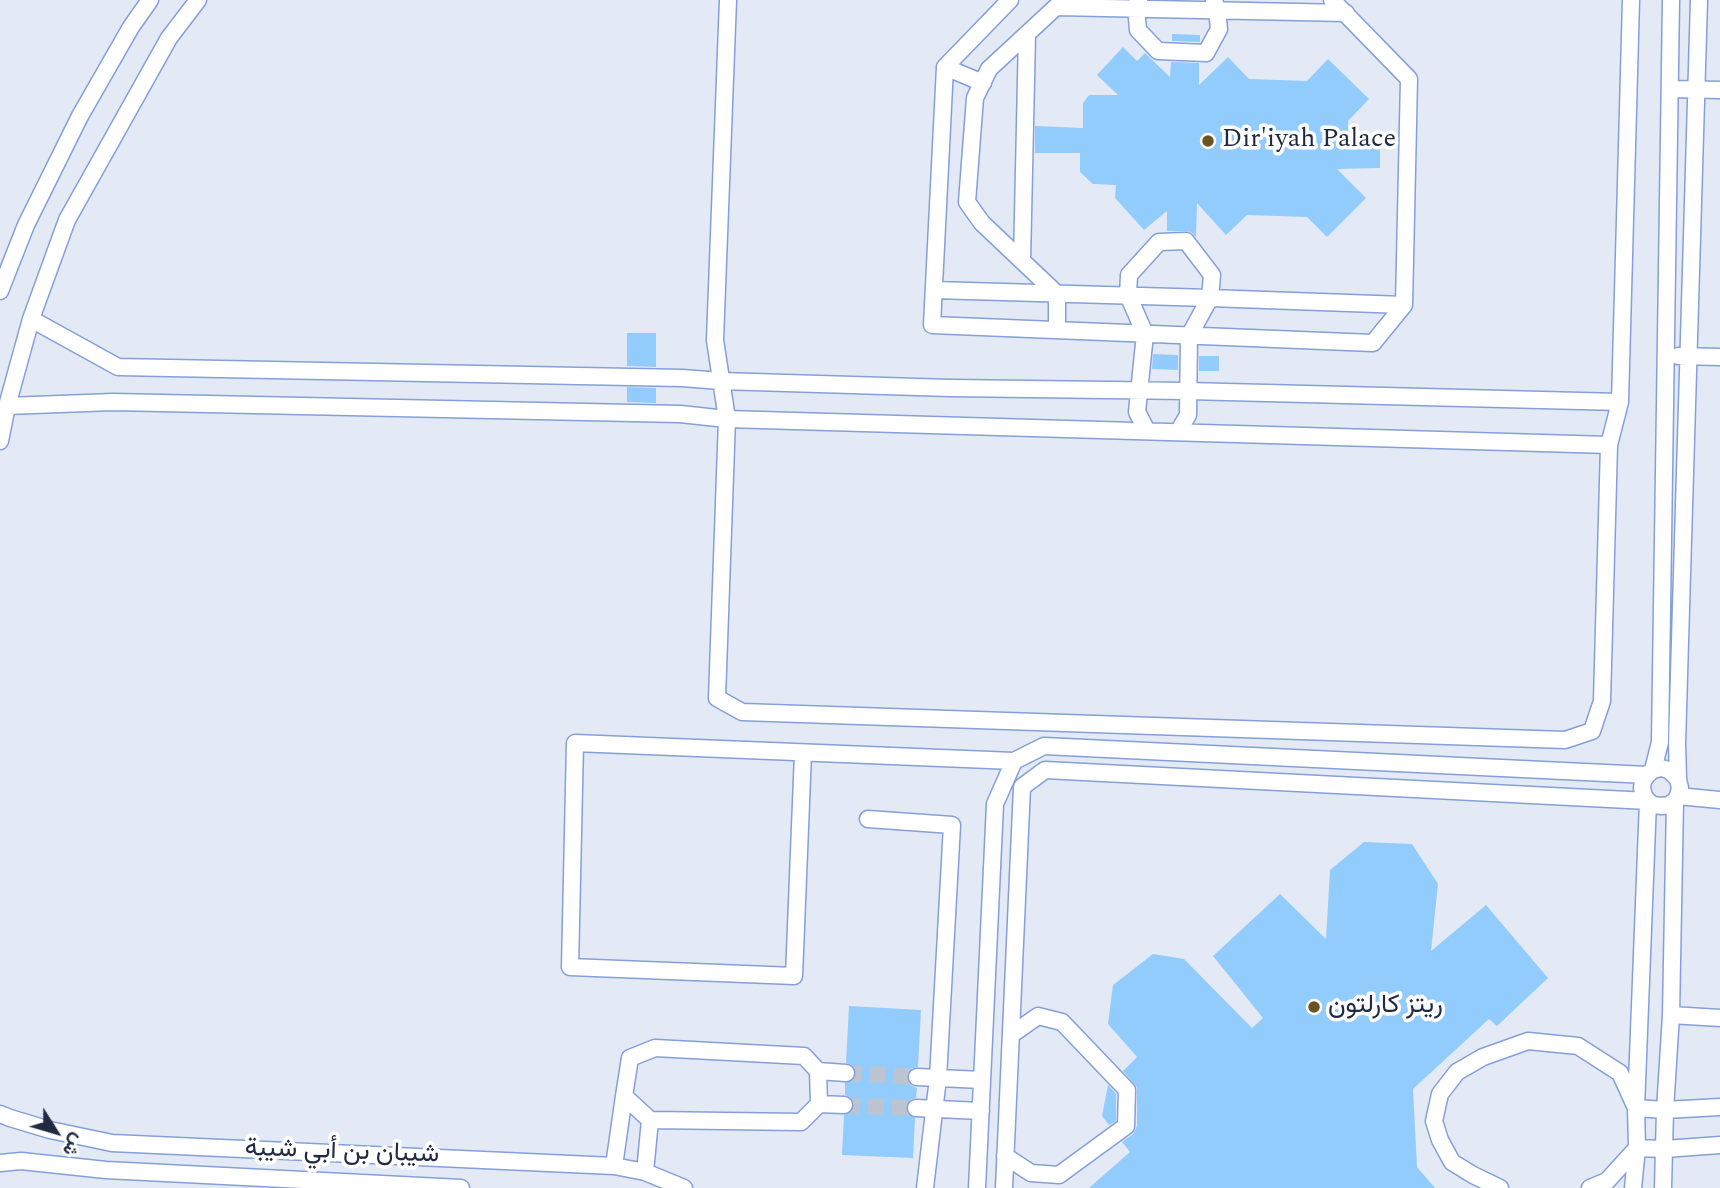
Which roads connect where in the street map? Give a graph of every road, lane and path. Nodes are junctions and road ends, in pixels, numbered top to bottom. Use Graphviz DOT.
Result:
graph roads {
  1 [pos="150,0"];
  2 [pos="198,0"];
  3 [pos="728,0"];
  4 [pos="1010,0"];
  5 [pos="1332,0"];
  6 [pos="1631,0"];
  7 [pos="1671,0"];
  8 [pos="1699,0"];
  9 [pos="1138,4"];
  10 [pos="1215,5"];
  11 [pos="1346,13"];
  12 [pos="1027,34"];
  13 [pos="945,67"];
  14 [pos="983,83"];
  15 [pos="1670,89"];
  16 [pos="1695,90"];
  17 [pos="1720,90"];
  18 [pos="967,202"];
  19 [pos="938,206"];
  20 [pos="1022,261"];
  21 [pos="934,290"];
  22 [pos="0,291"];
  23 [pos="1056,295"];
  24 [pos="1128,295"];
  25 [pos="1210,298"];
  26 [pos="1404,305"];
  27 [pos="31,319"];
  28 [pos="1057,330"];
  29 [pos="1145,334"];
  30 [pos="1189,336"];
  31 [pos="1665,356"];
  32 [pos="1688,356"];
  33 [pos="1720,357"];
  34 [pos="721,381"];
  35 [pos="1138,391"];
  36 [pos="1188,391"];
  37 [pos="1620,402"];
  38 [pos="7,406"];
  39 [pos="727,419"];
  40 [pos="1147,431"];
  41 [pos="1178,432"];
  42 [pos="0,441"];
  43 [pos="1609,445"];
  44 [pos="803,753"];
  45 [pos="1014,761"];
  46 [pos="1650,772"];
  47 [pos="1677,792"];
  48 [pos="1720,800"];
  49 [pos="1648,801"];
  50 [pos="868,819"];
  51 [pos="1671,1015"];
  52 [pos="1720,1018"];
  53 [pos="1011,1035"];
  54 [pos="818,1071"];
  55 [pos="846,1073"];
  56 [pos="917,1077"];
  57 [pos="938,1078"];
  58 [pos="982,1080"];
  59 [pos="624,1096"];
  60 [pos="819,1104"];
  61 [pos="844,1105"];
  62 [pos="1720,1107"];
  63 [pos="916,1108"];
  64 [pos="1636,1108"];
  65 [pos="934,1110"];
  66 [pos="1665,1110"];
  67 [pos="981,1111"];
  68 [pos="0,1114"];
  69 [pos="650,1120"];
  70 [pos="1720,1145"];
  71 [pos="1637,1148"];
  72 [pos="1665,1149"];
  73 [pos="1006,1156"];
  74 [pos="0,1163"];
  75 [pos="614,1166"];
  76 [pos="645,1172"];
  77 [pos="461,1188"];
  78 [pos="684,1188"];
  79 [pos="925,1188"];
  80 [pos="977,1188"];
  81 [pos="1004,1188"];
  82 [pos="1500,1188"];
  83 [pos="1590,1188"];
  84 [pos="1633,1188"];
  85 [pos="1664,1188"];
  1 -- 22 [label="street"];
  2 -- 27 [label="street"];
  3 -- 34 [label="street"];
  4 -- 13 [label="street"];
  5 -- 11 [label="street"];
  6 -- 37 [label="street"];
  7 -- 15 [label="street"];
  8 -- 16 [label="street"];
  9 -- 10 [label="street"];
  9 -- 10 [label="street"];
  9 -- 12 [label="street"];
  10 -- 11 [label="street"];
  11 -- 26 [label="street"];
  12 -- 14 [label="street"];
  12 -- 20 [label="street"];
  13 -- 14 [label="street"];
  13 -- 19 [label="street"];
  14 -- 18 [label="street"];
  15 -- 16 [label="street"];
  15 -- 31 [label="street"];
  16 -- 17 [label="street"];
  16 -- 32 [label="street"];
  18 -- 19 [label="street"];
  18 -- 20 [label="street"];
  19 -- 21 [label="street"];
  20 -- 23 [label="street"];
  21 -- 23 [label="street"];
  21 -- 28 [label="street"];
  23 -- 24 [label="street"];
  23 -- 28 [label="street"];
  24 -- 25 [label="street"];
  24 -- 25 [label="street"];
  24 -- 29 [label="street"];
  25 -- 26 [label="street"];
  25 -- 30 [label="street"];
  26 -- 30 [label="street"];
  27 -- 34 [label="street"];
  27 -- 38 [label="street"];
  28 -- 29 [label="street"];
  29 -- 30 [label="street"];
  29 -- 35 [label="street"];
  30 -- 36 [label="street"];
  31 -- 32 [label="street"];
  31 -- 46 [label="street"];
  32 -- 33 [label="street"];
  32 -- 47 [label="street"];
  34 -- 35 [label="street"];
  34 -- 39 [label="street"];
  35 -- 36 [label="street"];
  35 -- 40 [label="street"];
  36 -- 37 [label="street"];
  36 -- 41 [label="street"];
  37 -- 43 [label="street"];
  38 -- 39 [label="street"];
  38 -- 42 [label="street"];
  39 -- 40 [label="street"];
  39 -- 43 [label="street"];
  40 -- 41 [label="street"];
  41 -- 43 [label="street"];
  44 -- 44 [label="street"];
  44 -- 45 [label="street"];
  45 -- 46 [label="street"];
  45 -- 58 [label="street"];
  46 -- 47 [label="street"];
  46 -- 49 [label="street"];
  47 -- 48 [label="street"];
  47 -- 49 [label="street"];
  47 -- 51 [label="street"];
  49 -- 53 [label="street"];
  49 -- 64 [label="street"];
  50 -- 57 [label="street"];
  51 -- 52 [label="street"];
  51 -- 66 [label="street"];
  53 -- 73 [label="street"];
  53 -- 73 [label="street"];
  54 -- 55 [label="street"];
  54 -- 59 [label="street"];
  54 -- 60 [label="street"];
  56 -- 57 [label="street"];
  57 -- 58 [label="street"];
  57 -- 65 [label="street"];
  58 -- 67 [label="street"];
  59 -- 69 [label="street"];
  59 -- 75 [label="street"];
  60 -- 61 [label="street"];
  60 -- 69 [label="street"];
  62 -- 66 [label="street"];
  63 -- 65 [label="street"];
  64 -- 66 [label="street"];
  64 -- 71 [label="street"];
  64 -- 82 [label="street"];
  65 -- 67 [label="street"];
  65 -- 79 [label="street"];
  66 -- 72 [label="street"];
  67 -- 80 [label="street"];
  68 -- 75 [label="street, شيبان بن أبي شيبة"];
  69 -- 76 [label="street"];
  70 -- 72 [label="street"];
  71 -- 72 [label="street"];
  71 -- 83 [label="street"];
  71 -- 84 [label="street"];
  72 -- 85 [label="street"];
  73 -- 81 [label="street"];
  74 -- 77 [label="street, شيبان بن أبي شيبة"];
  75 -- 76 [label="street, شيبان بن أبي شيبة"];
  76 -- 78 [label="street, شيبان بن أبي شيبة"];
}
